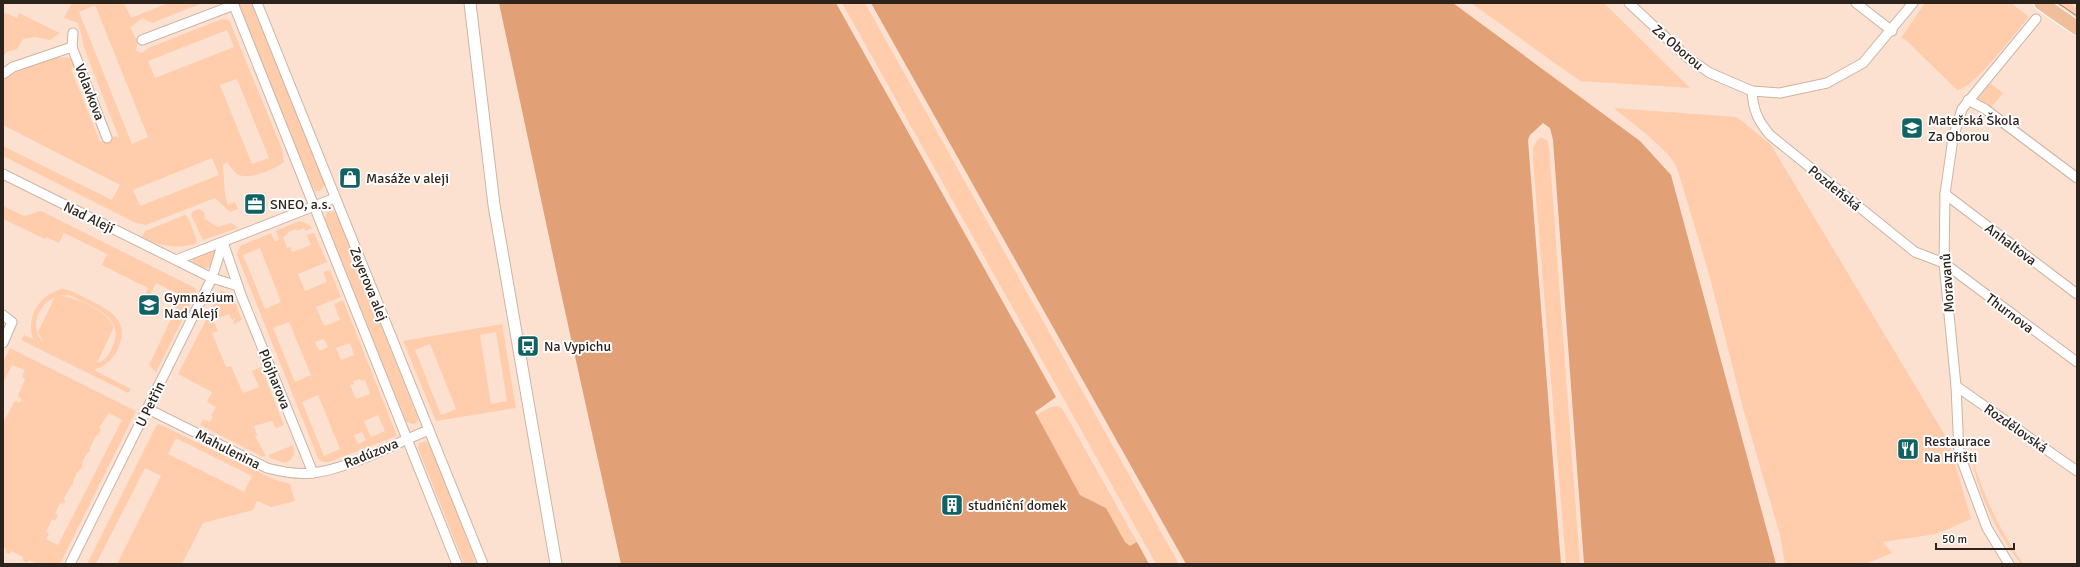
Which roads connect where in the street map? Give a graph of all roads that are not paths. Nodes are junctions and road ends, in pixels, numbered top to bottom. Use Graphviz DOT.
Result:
graph roads {
  1 [pos="257,3"];
  2 [pos="470,3"];
  3 [pos="1629,3"];
  4 [pos="1856,3"];
  5 [pos="1914,3"];
  6 [pos="2041,3"];
  7 [pos="233,4"];
  8 [pos="2036,19"];
  9 [pos="2077,28"];
  10 [pos="1892,31"];
  11 [pos="73,33"];
  12 [pos="142,40"];
  13 [pos="72,47"];
  14 [pos="3,74"];
  15 [pos="1752,92"];
  16 [pos="1968,100"];
  17 [pos="107,138"];
  18 [pos="3,174"];
  19 [pos="2077,178"];
  20 [pos="1945,194"];
  21 [pos="335,198"];
  22 [pos="314,206"];
  23 [pos="223,242"];
  24 [pos="176,260"];
  25 [pos="1944,263"];
  26 [pos="212,278"];
  27 [pos="238,286"];
  28 [pos="2077,294"];
  29 [pos="3,315"];
  30 [pos="3,343"];
  31 [pos="2077,362"];
  32 [pos="1956,386"];
  33 [pos="148,410"];
  34 [pos="428,430"];
  35 [pos="407,438"];
  36 [pos="2077,471"];
  37 [pos="313,473"];
  38 [pos="70,564"];
  39 [pos="458,564"];
  40 [pos="483,564"];
  41 [pos="556,564"];
  42 [pos="2009,564"];
  1 -- 21 [label="street, Zeyerova alej"];
  2 -- 41 [label="street"];
  3 -- 15 [label="street, Za Oborou"];
  4 -- 10 [label="street"];
  5 -- 10 [label="street, Za Oborou"];
  6 -- 9 [label="main road"];
  7 -- 12 [label="street, Zeyerova alej"];
  7 -- 22 [label="street, Zeyerova alej"];
  8 -- 16 [label="street, Moravanů"];
  10 -- 15 [label="street, Za Oborou"];
  11 -- 13 [label="street, Volavkova"];
  13 -- 14 [label="street, Volavkova"];
  13 -- 17 [label="street, Volavkova"];
  15 -- 25 [label="street, Pozdeňská"];
  16 -- 19 [label="street"];
  16 -- 20 [label="street, Moravanů"];
  18 -- 24 [label="street, Nad Alejí"];
  20 -- 25 [label="street, Moravanů"];
  20 -- 28 [label="street, Anhaltova"];
  21 -- 22 [label="street"];
  21 -- 34 [label="street, Zeyerova alej"];
  22 -- 23 [label="street"];
  22 -- 35 [label="street, Zeyerova alej"];
  23 -- 24 [label="street"];
  23 -- 26 [label="street, U Petřin"];
  23 -- 27 [label="street, Plojharova"];
  24 -- 26 [label="street, Nad Alejí"];
  25 -- 31 [label="street, Thurnova"];
  25 -- 32 [label="street, Moravanů"];
  26 -- 27 [label="street"];
  26 -- 33 [label="street, U Petřin"];
  27 -- 37 [label="street, Plojharova"];
  29 -- 30 [label="street"];
  32 -- 36 [label="street, Rozdělovská"];
  32 -- 42 [label="street, Moravanů"];
  33 -- 37 [label="street, Mahulenina"];
  33 -- 38 [label="street, U Petřin"];
  34 -- 35 [label="street, Radúzova"];
  34 -- 40 [label="street, Zeyerova alej"];
  35 -- 37 [label="street, Radúzova"];
  35 -- 39 [label="street, Zeyerova alej"];
}
